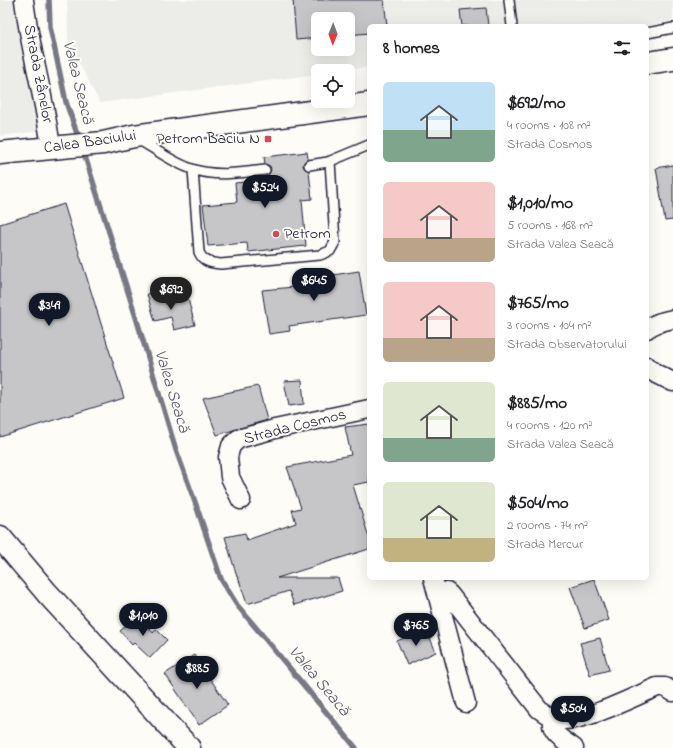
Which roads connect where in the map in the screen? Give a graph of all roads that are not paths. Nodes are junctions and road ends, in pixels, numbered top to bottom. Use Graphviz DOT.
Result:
graph roads {
  1 [pos="24,0"];
  2 [pos="509,0"];
  3 [pos="512,24"];
  4 [pos="673,28"];
  5 [pos="649,33"];
  6 [pos="673,60"];
  7 [pos="649,63"];
  8 [pos="367,104"];
  9 [pos="134,136"];
  10 [pos="367,146"];
  11 [pos="58,148"];
  12 [pos="0,153"];
  13 [pos="330,161"];
  14 [pos="309,165"];
  15 [pos="193,170"];
  16 [pos="265,170"];
  17 [pos="673,319"];
  18 [pos="649,328"];
  19 [pos="649,368"];
  20 [pos="673,382"];
  21 [pos="367,409"];
  22 [pos="242,500"];
  23 [pos="0,537"];
  24 [pos="435,585"];
  25 [pos="673,692"];
  26 [pos="466,702"];
  27 [pos="553,718"];
  28 [pos="189,748"];
  29 [pos="574,748"];
  1 -- 11 [label="street, Strada Zânelor"];
  2 -- 3 [label="lane"];
  4 -- 5 [label="lane"];
  6 -- 7 [label="main road"];
  8 -- 9 [label="main road, Calea Baciului"];
  9 -- 11 [label="main road, Calea Baciului"];
  9 -- 15 [label="lane"];
  10 -- 13 [label="lane"];
  11 -- 12 [label="main road, Calea Baciului"];
  13 -- 14 [label="lane"];
  13 -- 15 [label="lane"];
  15 -- 16 [label="lane"];
  17 -- 18 [label="street"];
  19 -- 20 [label="street"];
  21 -- 22 [label="street, Strada Cosmos"];
  23 -- 28 [label="main road"];
  24 -- 26 [label="street"];
  24 -- 27 [label="street"];
  25 -- 27 [label="street"];
  27 -- 29 [label="street"];
}
